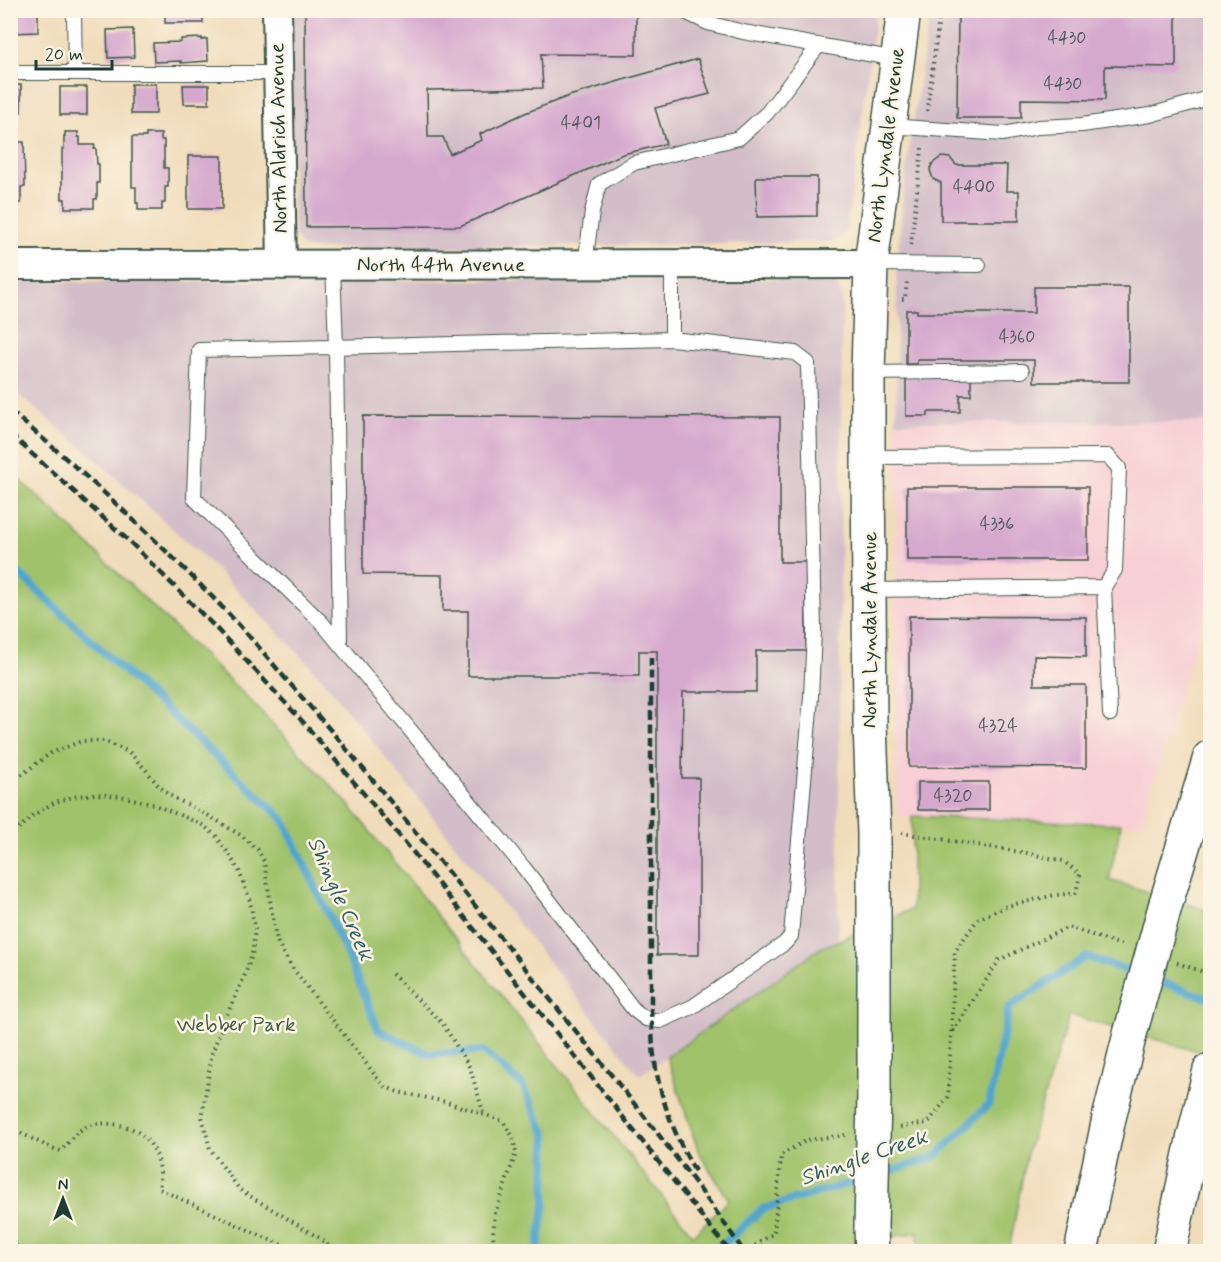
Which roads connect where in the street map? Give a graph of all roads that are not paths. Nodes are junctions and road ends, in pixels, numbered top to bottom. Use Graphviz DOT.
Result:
graph roads {
  1 [pos="74,10"];
  2 [pos="277,10"];
  3 [pos="681,10"];
  4 [pos="904,10"];
  5 [pos="819,45"];
  6 [pos="897,59"];
  7 [pos="10,73"];
  8 [pos="75,73"];
  9 [pos="278,74"];
  10 [pos="1210,95"];
  11 [pos="889,126"];
  12 [pos="585,264"];
  13 [pos="672,264"];
  14 [pos="871,264"];
  15 [pos="10,265"];
  16 [pos="282,265"];
  17 [pos="333,265"];
  18 [pos="979,265"];
  19 [pos="672,339"];
  20 [pos="336,347"];
  21 [pos="1022,370"];
  22 [pos="868,373"];
  23 [pos="868,457"];
  24 [pos="1104,587"];
  25 [pos="869,590"];
  26 [pos="339,644"];
  27 [pos="1110,714"];
  28 [pos="1210,757"];
  29 [pos="1210,1070"];
  30 [pos="872,1240"];
  31 [pos="1081,1251"];
  32 [pos="1169,1251"];
  1 -- 8 [label="lane"];
  2 -- 9 [label="street, North Aldrich Avenue"];
  3 -- 5 [label="lane"];
  4 -- 6 [label="main road, North Lyndale Avenue"];
  5 -- 6 [label="lane"];
  5 -- 12 [label="lane"];
  6 -- 11 [label="main road, North Lyndale Avenue"];
  7 -- 8 [label="lane"];
  8 -- 9 [label="lane"];
  9 -- 16 [label="street, North Aldrich Avenue"];
  10 -- 11 [label="lane"];
  11 -- 14 [label="main road, North Lyndale Avenue"];
  12 -- 13 [label="street, North 44th Avenue"];
  12 -- 17 [label="street, North 44th Avenue"];
  13 -- 14 [label="street, North 44th Avenue"];
  13 -- 19 [label="lane"];
  14 -- 18 [label="lane"];
  14 -- 22 [label="main road, North Lyndale Avenue"];
  15 -- 16 [label="street, North 44th Avenue"];
  16 -- 17 [label="street, North 44th Avenue"];
  17 -- 20 [label="lane"];
  19 -- 20 [label="lane"];
  19 -- 26 [label="lane"];
  20 -- 26 [label="lane"];
  20 -- 26 [label="lane"];
  21 -- 22 [label="lane"];
  22 -- 23 [label="main road, North Lyndale Avenue"];
  23 -- 24 [label="lane"];
  23 -- 25 [label="main road, North Lyndale Avenue"];
  24 -- 25 [label="lane"];
  24 -- 27 [label="lane"];
  25 -- 30 [label="main road, North Lyndale Avenue, bridge"];
  28 -- 31 [label="main road, bridge"];
  29 -- 32 [label="main road"];
}
